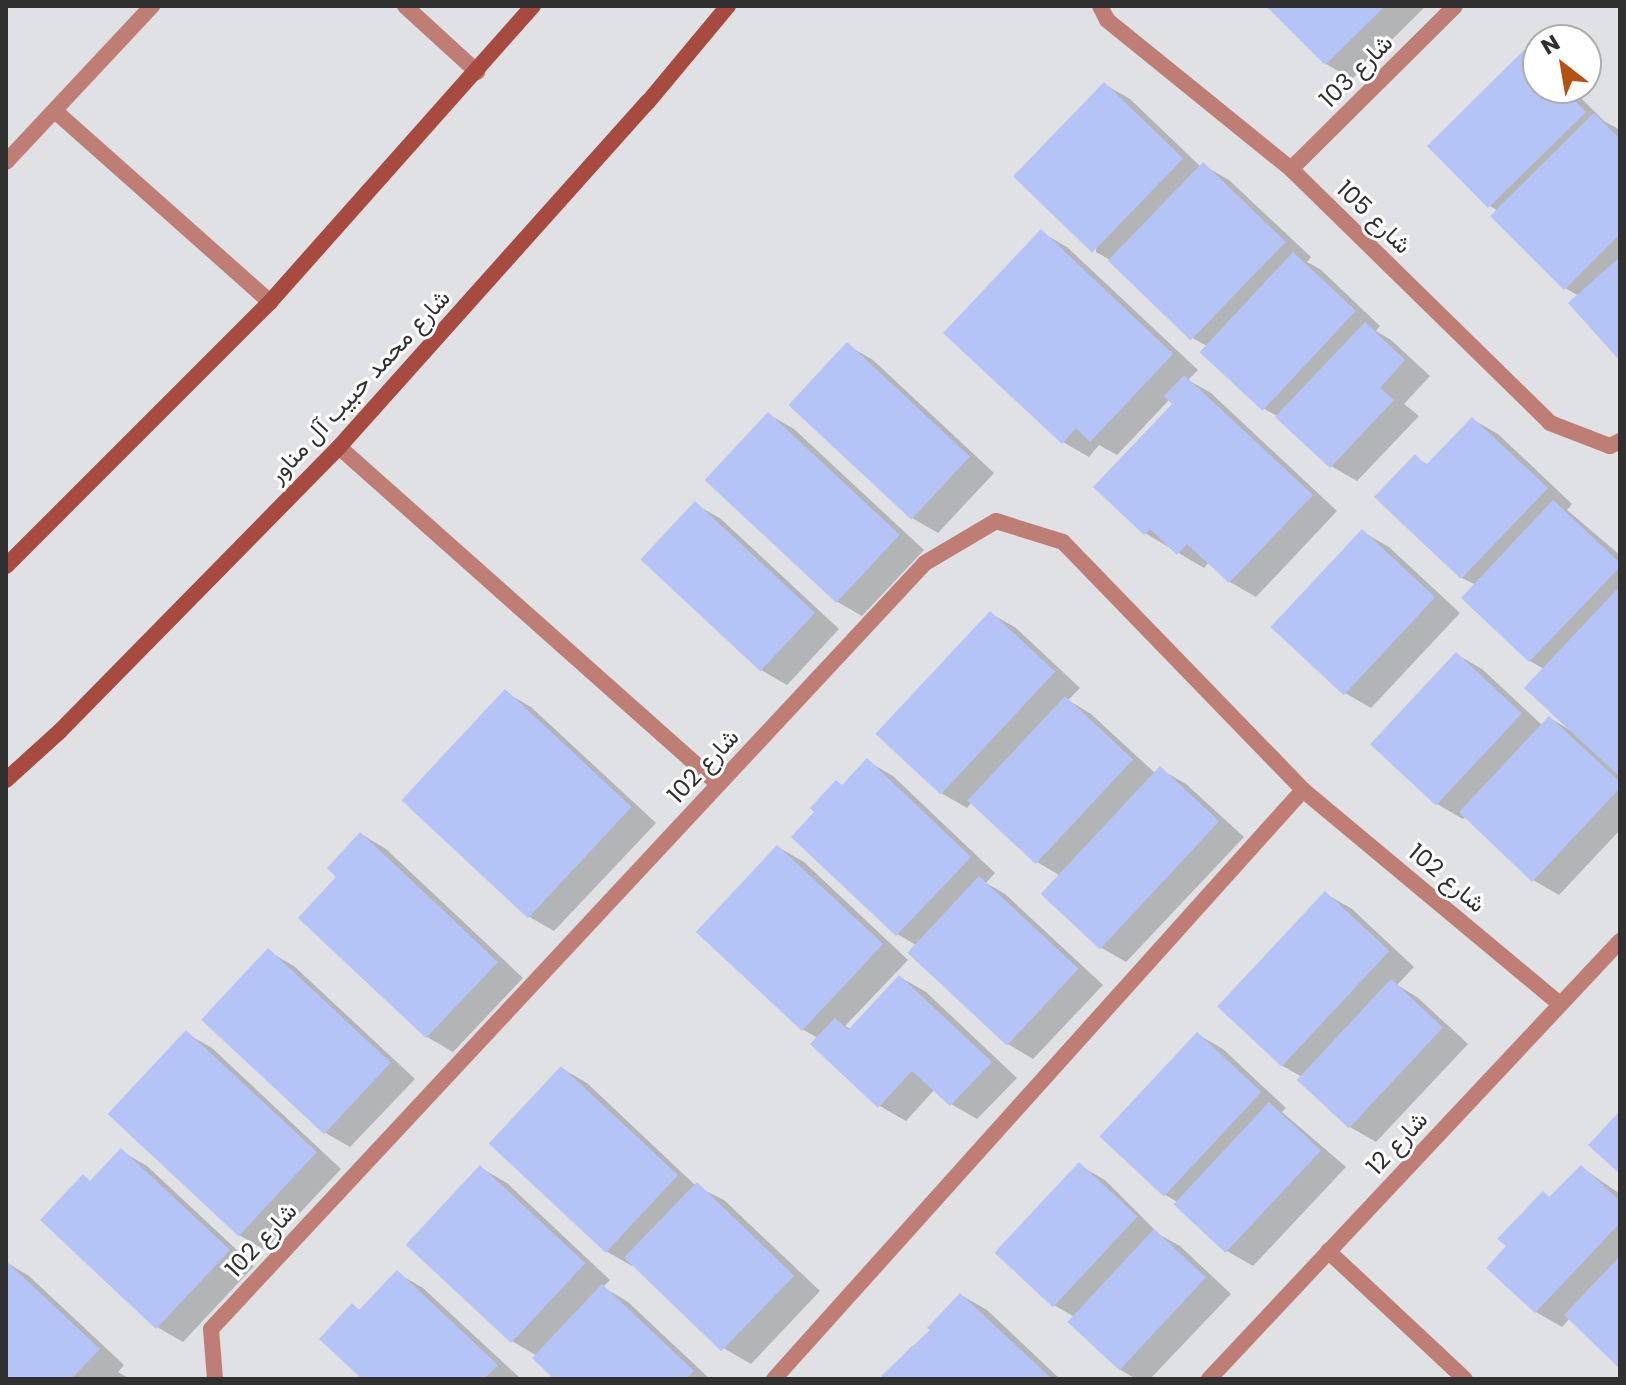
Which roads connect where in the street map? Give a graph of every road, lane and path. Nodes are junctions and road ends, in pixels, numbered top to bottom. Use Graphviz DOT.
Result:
graph roads {
  1 [pos="152,6"];
  2 [pos="405,6"];
  3 [pos="533,6"];
  4 [pos="728,6"];
  5 [pos="1100,6"];
  6 [pos="1455,6"];
  7 [pos="477,72"];
  8 [pos="55,111"];
  9 [pos="6,162"];
  10 [pos="1291,169"];
  11 [pos="270,302"];
  12 [pos="1620,441"];
  13 [pos="339,447"];
  14 [pos="6,566"];
  15 [pos="6,780"];
  16 [pos="718,784"];
  17 [pos="1303,790"];
  18 [pos="1620,941"];
  19 [pos="1560,1004"];
  20 [pos="1328,1251"];
  21 [pos="215,1379"];
  22 [pos="774,1379"];
  23 [pos="1209,1379"];
  24 [pos="1465,1379"];
  1 -- 8 [label="street"];
  2 -- 7 [label="street"];
  3 -- 7 [label="main road"];
  4 -- 13 [label="main road, شارع محمد حبيب آل مناور"];
  5 -- 10 [label="street, شارع 105"];
  6 -- 10 [label="street, شارع 103"];
  7 -- 11 [label="main road"];
  8 -- 9 [label="street"];
  8 -- 11 [label="street"];
  10 -- 12 [label="street, شارع 105"];
  11 -- 14 [label="main road"];
  13 -- 15 [label="main road, شارع محمد حبيب آل مناور"];
  13 -- 16 [label="street"];
  16 -- 17 [label="street, شارع 102"];
  16 -- 21 [label="street, شارع 102"];
  17 -- 19 [label="street, شارع 102"];
  17 -- 22 [label="street"];
  18 -- 19 [label="street, شارع 12"];
  19 -- 20 [label="street, شارع 12"];
  20 -- 23 [label="street, شارع 12"];
  20 -- 24 [label="street"];
}
